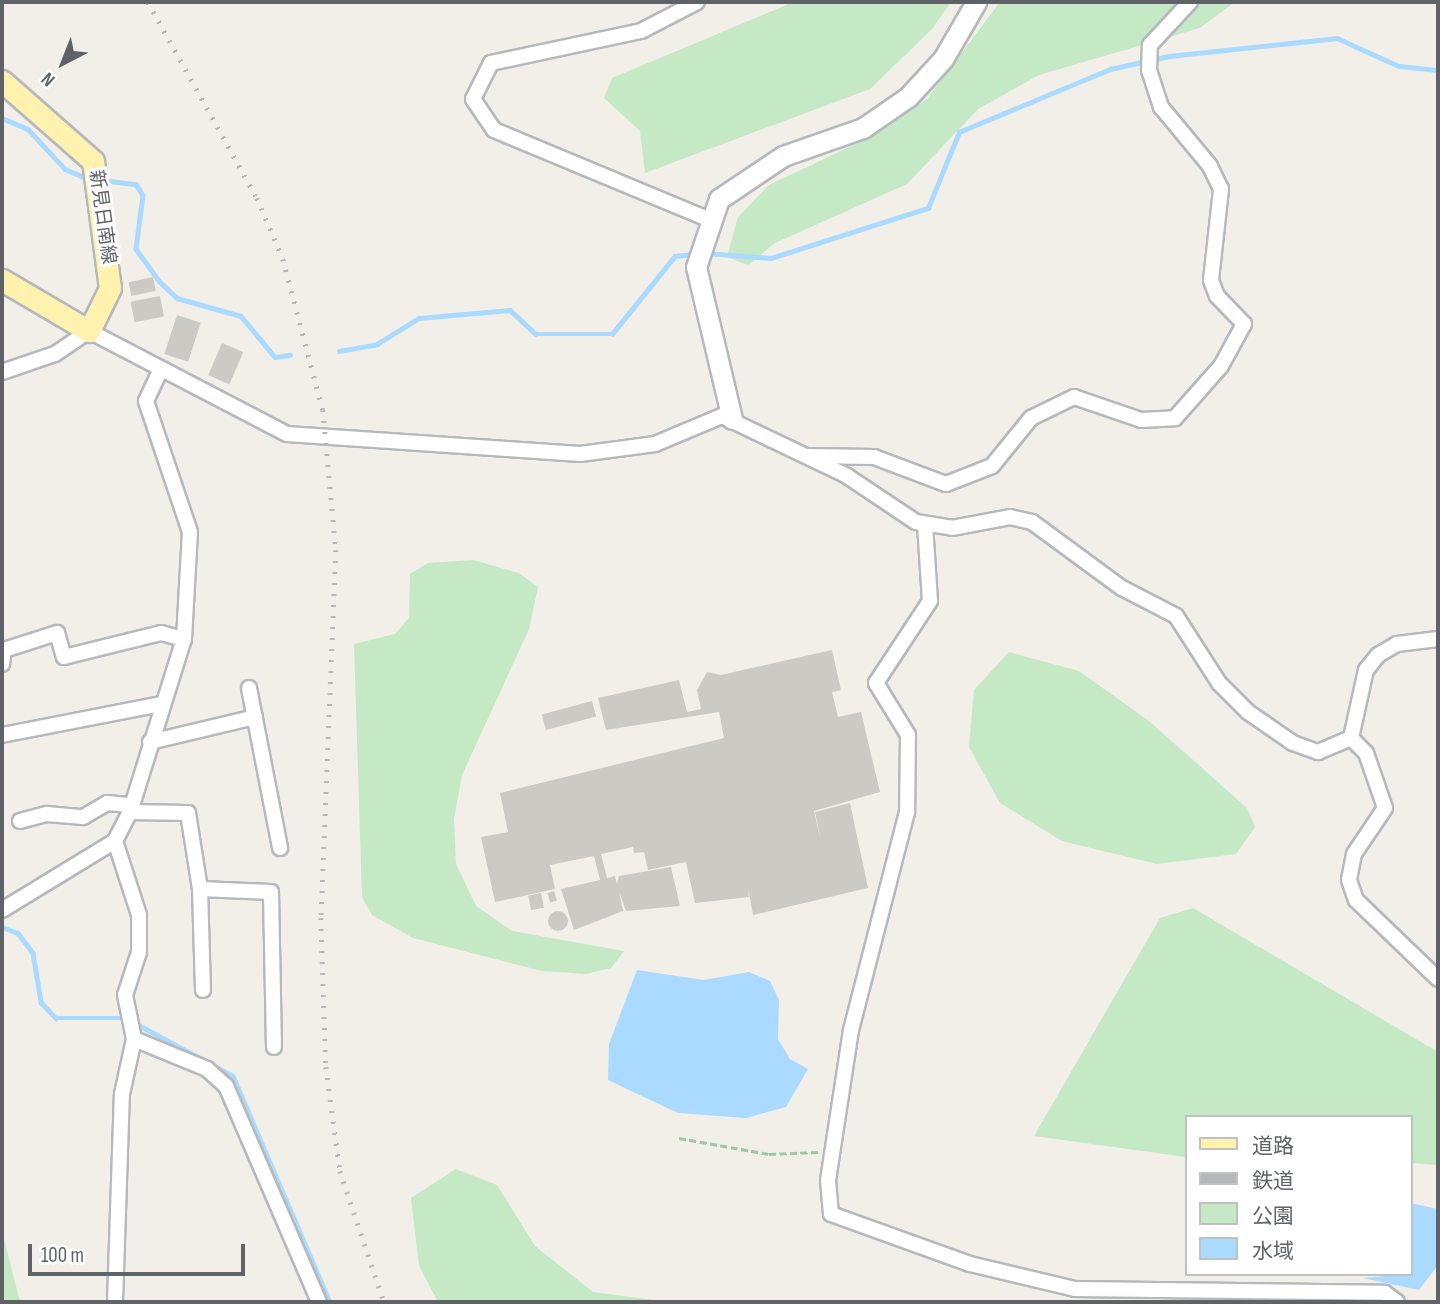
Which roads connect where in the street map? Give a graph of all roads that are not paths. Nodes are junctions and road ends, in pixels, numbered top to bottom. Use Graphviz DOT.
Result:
graph roads {
  1 [pos="697,2"];
  2 [pos="976,2"];
  3 [pos="1189,2"];
  4 [pos="2,81"];
  5 [pos="708,219"];
  6 [pos="2,280"];
  7 [pos="89,331"];
  8 [pos="160,371"];
  9 [pos="2,372"];
  10 [pos="732,419"];
  11 [pos="807,456"];
  12 [pos="925,524"];
  13 [pos="184,639"];
  14 [pos="1438,639"];
  15 [pos="2,664"];
  16 [pos="249,688"];
  17 [pos="162,704"];
  18 [pos="255,717"];
  19 [pos="2,735"];
  20 [pos="1351,738"];
  21 [pos="150,742"];
  22 [pos="130,809"];
  23 [pos="20,821"];
  24 [pos="115,841"];
  25 [pos="280,848"];
  26 [pos="200,889"];
  27 [pos="2,910"];
  28 [pos="1438,979"];
  29 [pos="203,990"];
  30 [pos="133,1036"];
  31 [pos="274,1047"];
  32 [pos="115,1302"];
  33 [pos="319,1302"];
  34 [pos="1396,1302"];
  1 -- 5 [label="street"];
  2 -- 5 [label="street"];
  3 -- 11 [label="street"];
  4 -- 7 [label="main road, 新見日南線"];
  5 -- 10 [label="street"];
  6 -- 7 [label="main road"];
  7 -- 8 [label="street"];
  7 -- 9 [label="street"];
  8 -- 10 [label="street"];
  8 -- 13 [label="street"];
  10 -- 11 [label="street"];
  11 -- 12 [label="street"];
  12 -- 20 [label="street"];
  12 -- 34 [label="street"];
  13 -- 15 [label="street"];
  13 -- 17 [label="street"];
  14 -- 20 [label="street"];
  16 -- 18 [label="street"];
  17 -- 19 [label="street"];
  17 -- 21 [label="street"];
  18 -- 21 [label="street"];
  18 -- 25 [label="street"];
  20 -- 28 [label="street"];
  21 -- 22 [label="street"];
  22 -- 23 [label="street"];
  22 -- 24 [label="street"];
  22 -- 26 [label="street"];
  24 -- 27 [label="street"];
  24 -- 30 [label="street"];
  26 -- 29 [label="street"];
  26 -- 31 [label="street"];
  30 -- 32 [label="street"];
  30 -- 33 [label="street"];
}
